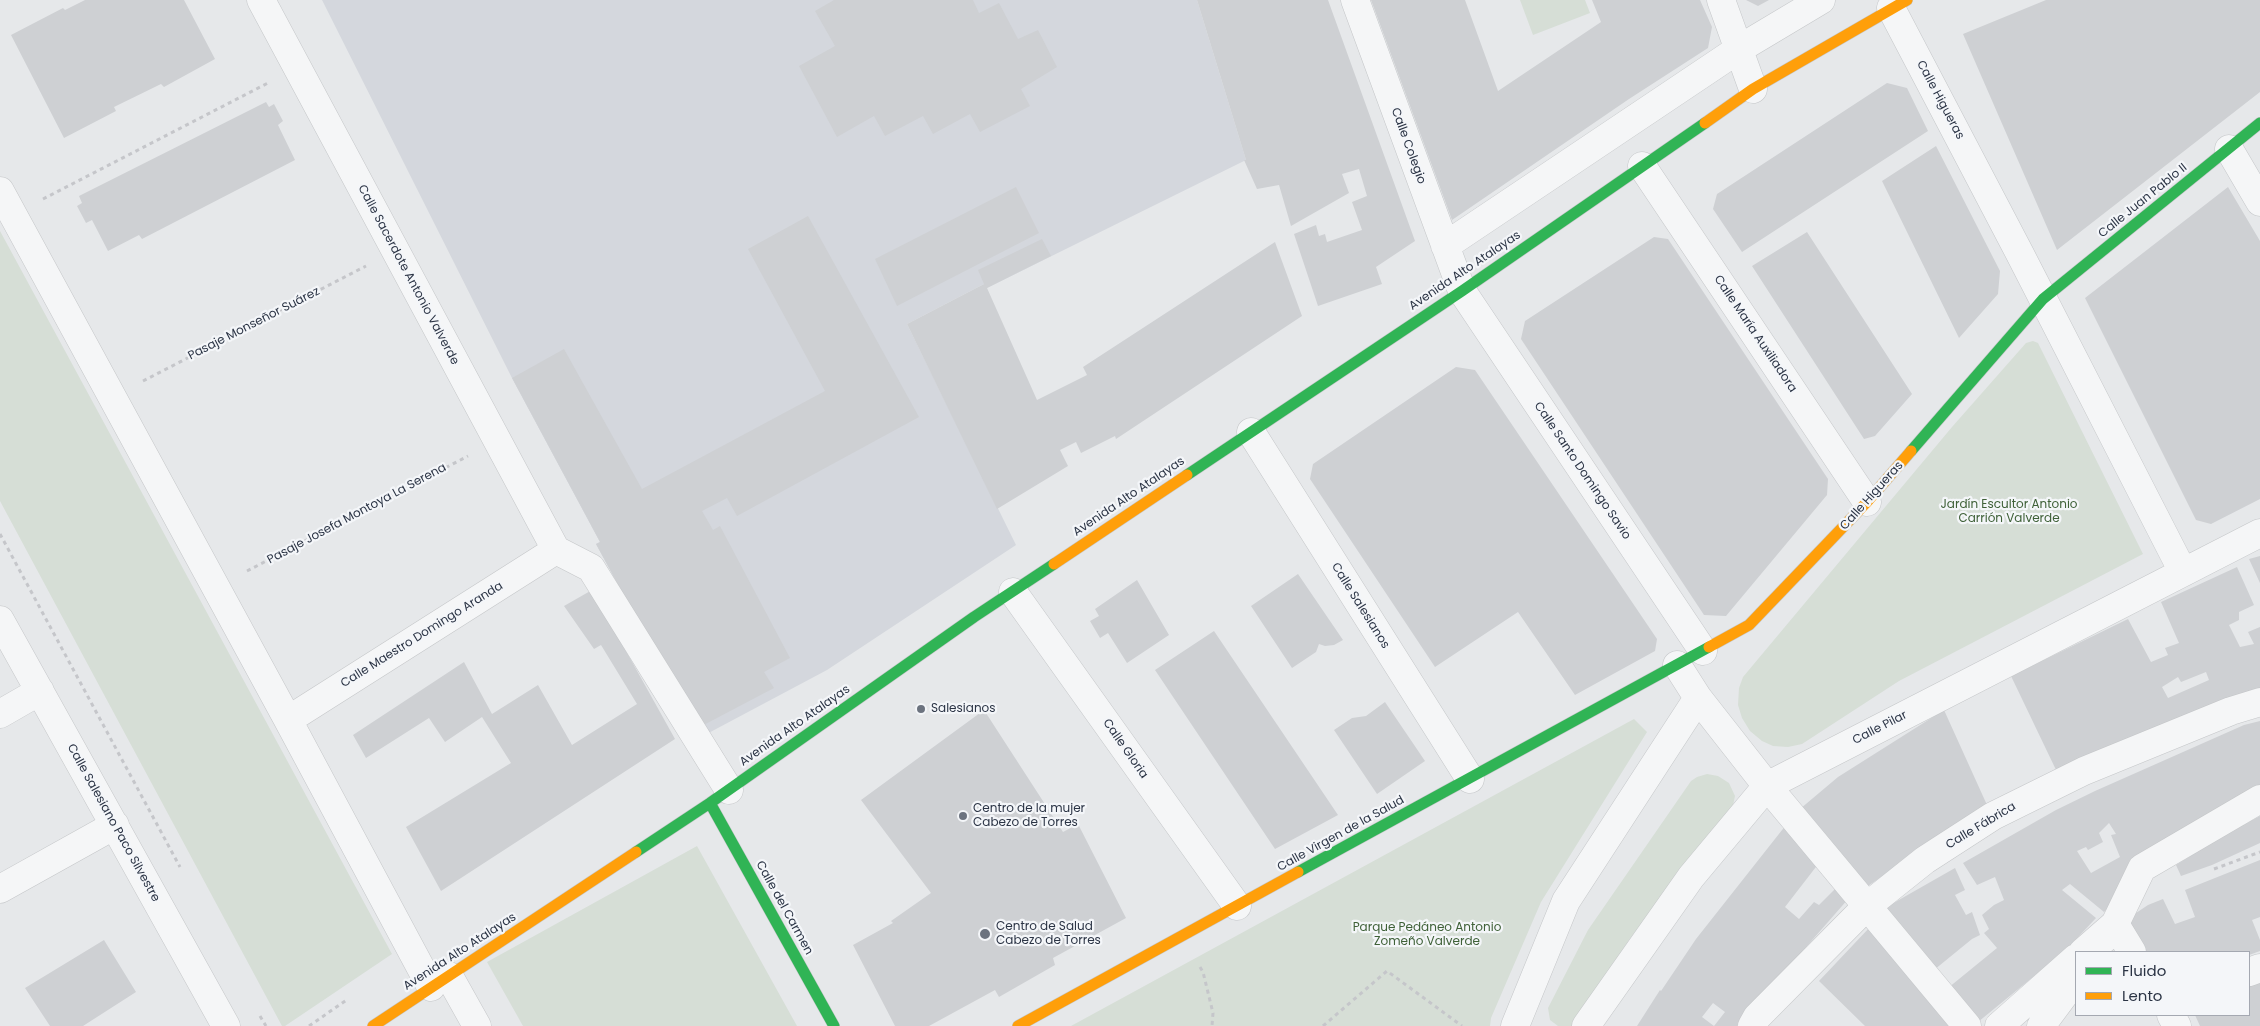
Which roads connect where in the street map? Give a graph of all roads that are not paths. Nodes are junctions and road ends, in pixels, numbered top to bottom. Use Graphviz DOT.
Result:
graph roads {
  1 [pos="261,0"];
  2 [pos="1355,0"];
  3 [pos="1721,0"];
  4 [pos="1821,0"];
  5 [pos="1899,4"];
  6 [pos="1739,49"];
  7 [pos="1753,89"];
  8 [pos="2260,123"];
  9 [pos="2229,149"];
  10 [pos="1642,166"];
  11 [pos="0,191"];
  12 [pos="2260,202"];
  13 [pos="1445,246"];
  14 [pos="1462,291"];
  15 [pos="2043,299"];
  16 [pos="1251,432"];
  17 [pos="1867,502"];
  18 [pos="2260,533"];
  19 [pos="556,550"];
  20 [pos="2183,572"];
  21 [pos="1013,592"];
  22 [pos="0,620"];
  23 [pos="1703,651"];
  24 [pos="1677,665"];
  25 [pos="40,692"];
  26 [pos="1698,698"];
  27 [pos="2260,702"];
  28 [pos="0,714"];
  29 [pos="288,720"];
  30 [pos="1470,779"];
  31 [pos="1767,786"];
  32 [pos="719,797"];
  33 [pos="2260,799"];
  34 [pos="115,825"];
  35 [pos="0,889"];
  36 [pos="1237,906"];
  37 [pos="1866,907"];
  38 [pos="2115,924"];
  39 [pos="2084,951"];
  40 [pos="2096,951"];
  41 [pos="2131,951"];
  42 [pos="2075,959"];
  43 [pos="2075,980"];
  44 [pos="440,982"];
  45 [pos="226,1026"];
  46 [pos="373,1026"];
  47 [pos="477,1026"];
  48 [pos="834,1026"];
  49 [pos="1018,1026"];
  50 [pos="1515,1026"];
  51 [pos="1586,1026"];
  52 [pos="1752,1026"];
  53 [pos="1967,1026"];
  54 [pos="1999,1026"];
  55 [pos="2041,1026"];
  1 -- 19 [label="street, Calle Sacerdote Antonio Valverde"];
  2 -- 13 [label="street, Calle Colegio"];
  3 -- 6 [label="street"];
  4 -- 6 [label="street"];
  5 -- 7 [label="street, Avenida Alto Atalayas"];
  5 -- 15 [label="street, Calle Higueras"];
  6 -- 7 [label="street"];
  6 -- 13 [label="street"];
  7 -- 10 [label="street, Avenida Alto Atalayas"];
  8 -- 9 [label="street, Calle Juan Pablo II"];
  9 -- 12 [label="street"];
  9 -- 15 [label="street, Calle Juan Pablo II"];
  10 -- 14 [label="street, Avenida Alto Atalayas"];
  10 -- 17 [label="street, Calle María Auxiliadora"];
  11 -- 29 [label="street"];
  13 -- 14 [label="street, Calle Colegio"];
  14 -- 16 [label="street, Avenida Alto Atalayas"];
  14 -- 23 [label="street, Calle Santo Domingo Savio"];
  15 -- 17 [label="street, Calle Higueras"];
  15 -- 20 [label="street, Calle Higueras"];
  16 -- 21 [label="street, Avenida Alto Atalayas"];
  16 -- 30 [label="street, Calle Salesianos"];
  17 -- 23 [label="street, Calle Higueras"];
  18 -- 20 [label="street, Calle Pilar"];
  19 -- 29 [label="street, Calle Maestro Domingo Aranda"];
  19 -- 32 [label="street"];
  20 -- 31 [label="street, Calle Pilar"];
  21 -- 32 [label="street, Avenida Alto Atalayas"];
  21 -- 36 [label="street, Calle Gloria"];
  22 -- 25 [label="street, Calle Salesiano Paco Silvestre"];
  23 -- 24 [label="street, Calle Higueras"];
  24 -- 26 [label="street"];
  24 -- 30 [label="street, Calle Virgen de la Salud"];
  25 -- 28 [label="street"];
  25 -- 34 [label="street, Calle Salesiano Paco Silvestre"];
  26 -- 31 [label="street"];
  26 -- 50 [label="street"];
  27 -- 37 [label="street, Calle Fábrica"];
  29 -- 44 [label="street"];
  30 -- 36 [label="street, Calle Virgen de la Salud"];
  31 -- 37 [label="street"];
  31 -- 51 [label="street, Calle Pilar"];
  32 -- 44 [label="street, Avenida Alto Atalayas"];
  32 -- 48 [label="street, Calle del Carmen"];
  33 -- 38 [label="street"];
  34 -- 35 [label="street"];
  34 -- 45 [label="street, Calle Salesiano Paco Silvestre"];
  36 -- 49 [label="street, Calle Virgen de la Salud"];
  37 -- 52 [label="street, Calle Fábrica"];
  37 -- 53 [label="street"];
  38 -- 39 [label="street"];
  38 -- 40 [label="street"];
  38 -- 41 [label="street"];
  42 -- 54 [label="street"];
  43 -- 55 [label="street"];
  44 -- 46 [label="street, Avenida Alto Atalayas"];
  44 -- 47 [label="street"];
}
